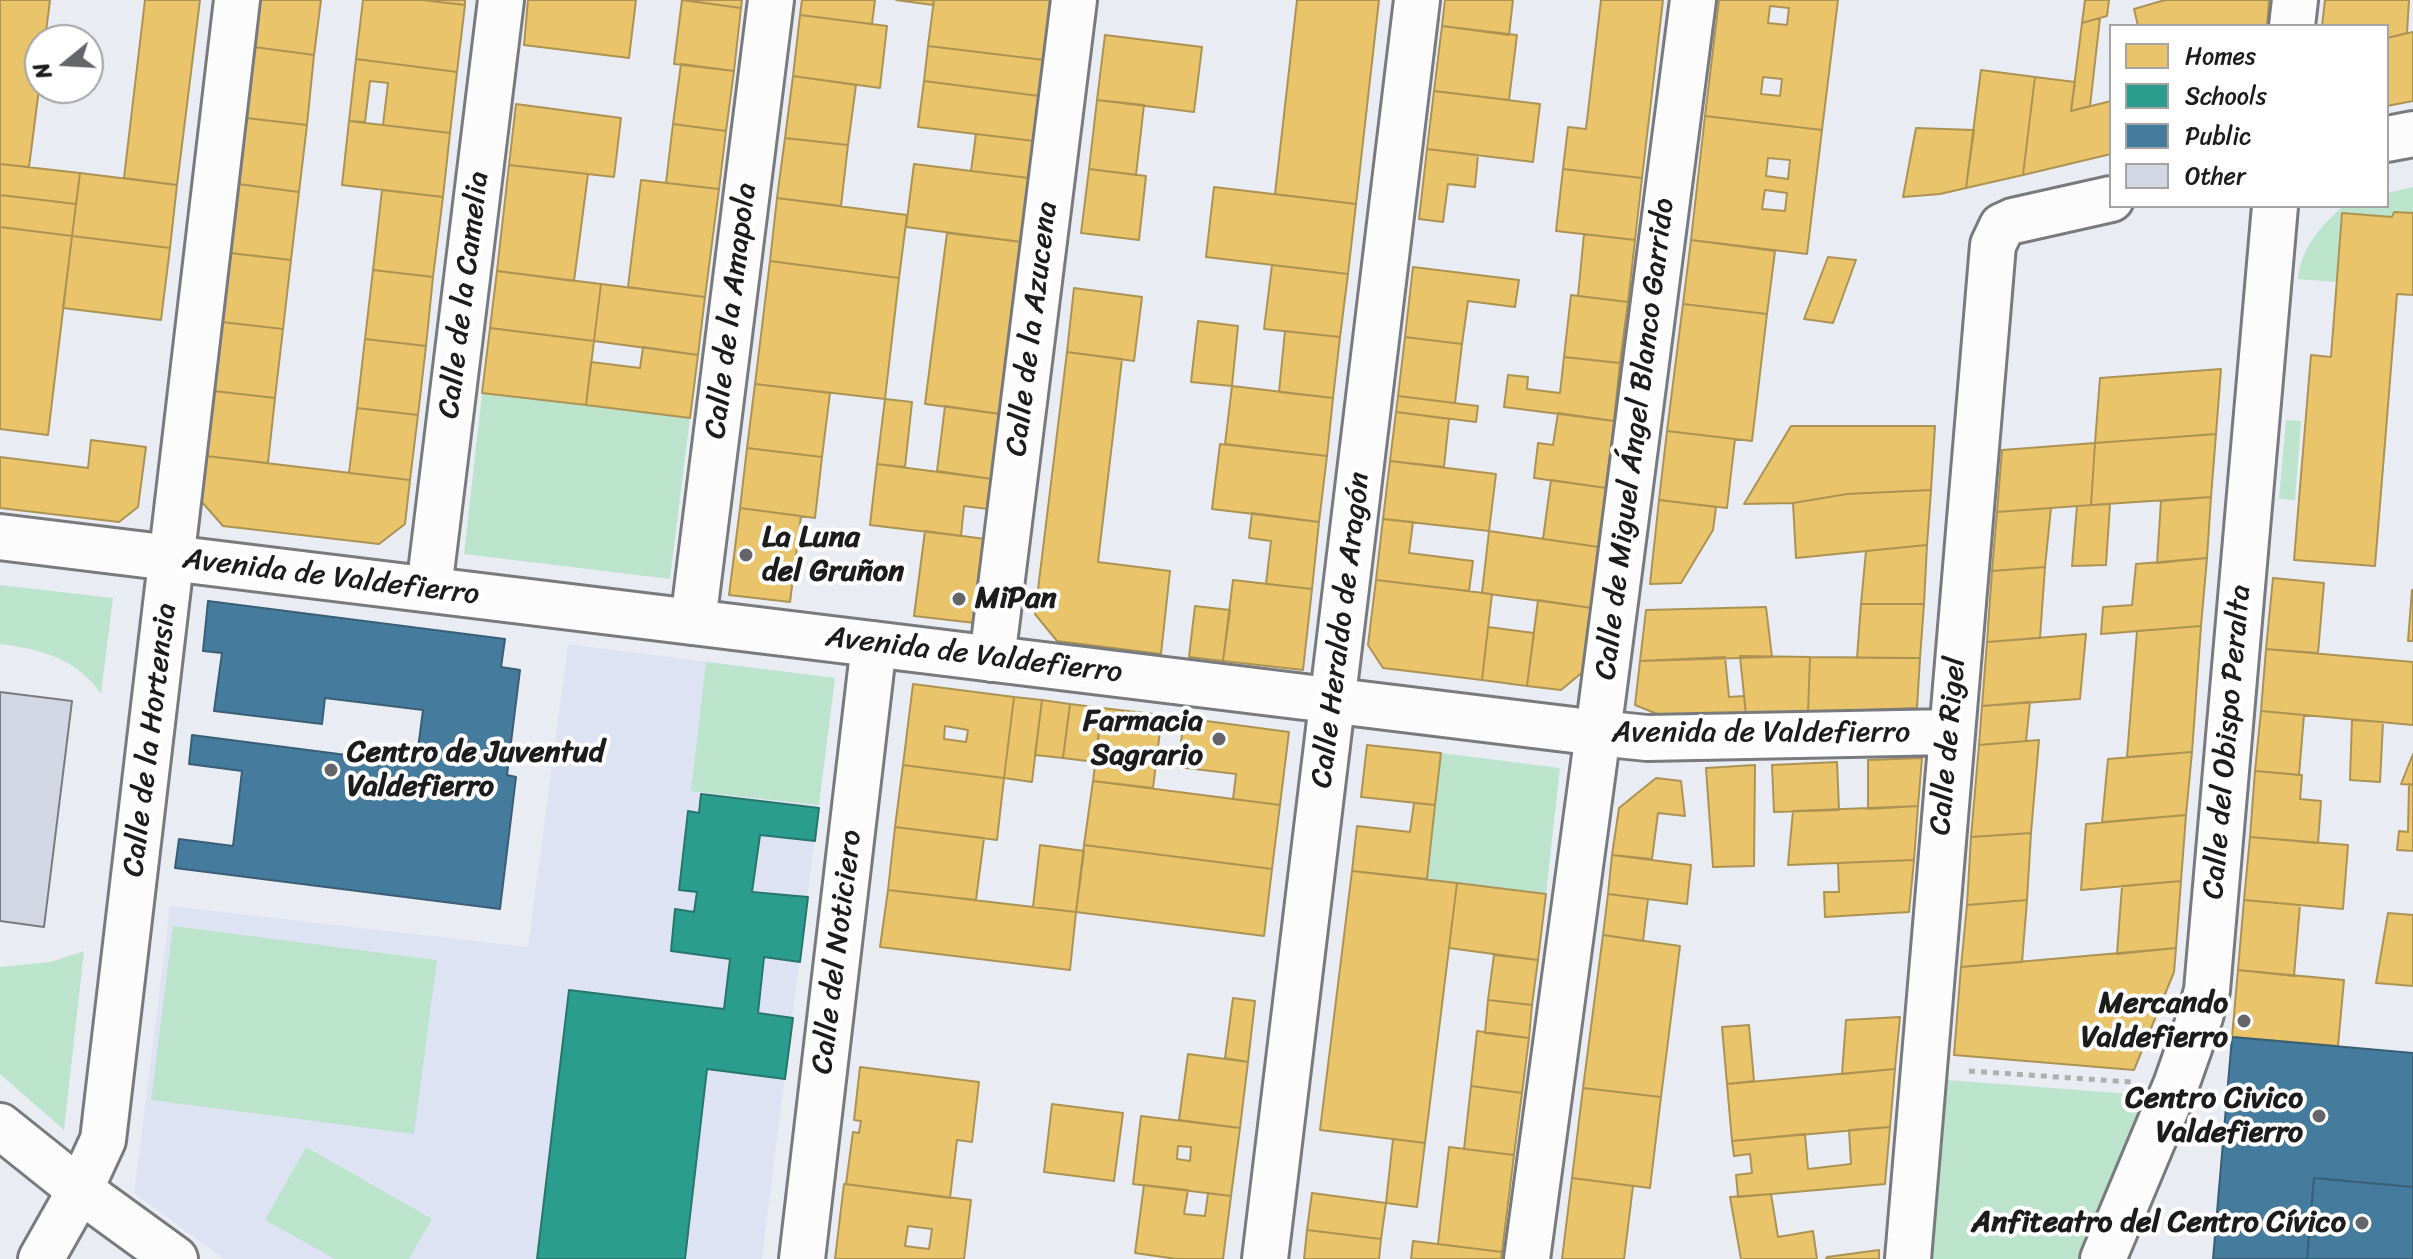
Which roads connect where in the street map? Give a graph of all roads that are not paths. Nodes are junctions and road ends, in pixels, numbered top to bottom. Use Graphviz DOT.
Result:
graph roads {
  1 [pos="237,0"];
  2 [pos="501,0"];
  3 [pos="771,0"];
  4 [pos="1074,0"];
  5 [pos="1417,0"];
  6 [pos="1693,0"];
  7 [pos="2295,0"];
  8 [pos="2292,24"];
  9 [pos="2413,134"];
  10 [pos="2389,139"];
  11 [pos="2109,199"];
  12 [pos="2275,208"];
  13 [pos="0,537"];
  14 [pos="172,560"];
  15 [pos="429,589"];
  16 [pos="693,622"];
  17 [pos="874,644"];
  18 [pos="992,659"];
  19 [pos="1334,701"];
  20 [pos="1950,732"];
  21 [pos="1598,733"];
  22 [pos="0,1126"];
  23 [pos="80,1190"];
  24 [pos="41,1259"];
  25 [pos="175,1259"];
  26 [pos="802,1259"];
  27 [pos="1265,1259"];
  28 [pos="1527,1259"];
  29 [pos="1908,1259"];
  30 [pos="2103,1259"];
  1 -- 14 [label="street, Calle de la Hortensia"];
  2 -- 15 [label="street, Calle de la Camelia"];
  3 -- 16 [label="street, Calle de la Amapola"];
  4 -- 18 [label="street, Calle de la Azucena"];
  5 -- 19 [label="street, Calle Heraldo de Aragón"];
  6 -- 21 [label="street, Calle de Miguel Ángel Blanco Garrido"];
  7 -- 8 [label="street"];
  9 -- 10 [label="street"];
  11 -- 20 [label="street, Calle de Rigel"];
  12 -- 30 [label="street, Calle del Obispo Peralta"];
  13 -- 14 [label="street, Avenida de Valdefierro"];
  14 -- 15 [label="street, Avenida de Valdefierro"];
  14 -- 23 [label="street, Calle de la Hortensia"];
  15 -- 16 [label="street, Avenida de Valdefierro"];
  16 -- 17 [label="street, Avenida de Valdefierro"];
  17 -- 18 [label="street, Avenida de Valdefierro"];
  17 -- 26 [label="street, Calle del Noticiero"];
  18 -- 19 [label="street, Avenida de Valdefierro"];
  19 -- 21 [label="street, Avenida de Valdefierro"];
  19 -- 27 [label="street, Calle Heraldo de Aragón"];
  20 -- 21 [label="street, Avenida de Valdefierro"];
  20 -- 29 [label="street, Calle de Rigel"];
  21 -- 28 [label="street, Calle de Miguel Ángel Blanco Garrido"];
  22 -- 23 [label="street"];
  23 -- 24 [label="street, Calle de la Hortensia"];
  23 -- 25 [label="street"];
}
